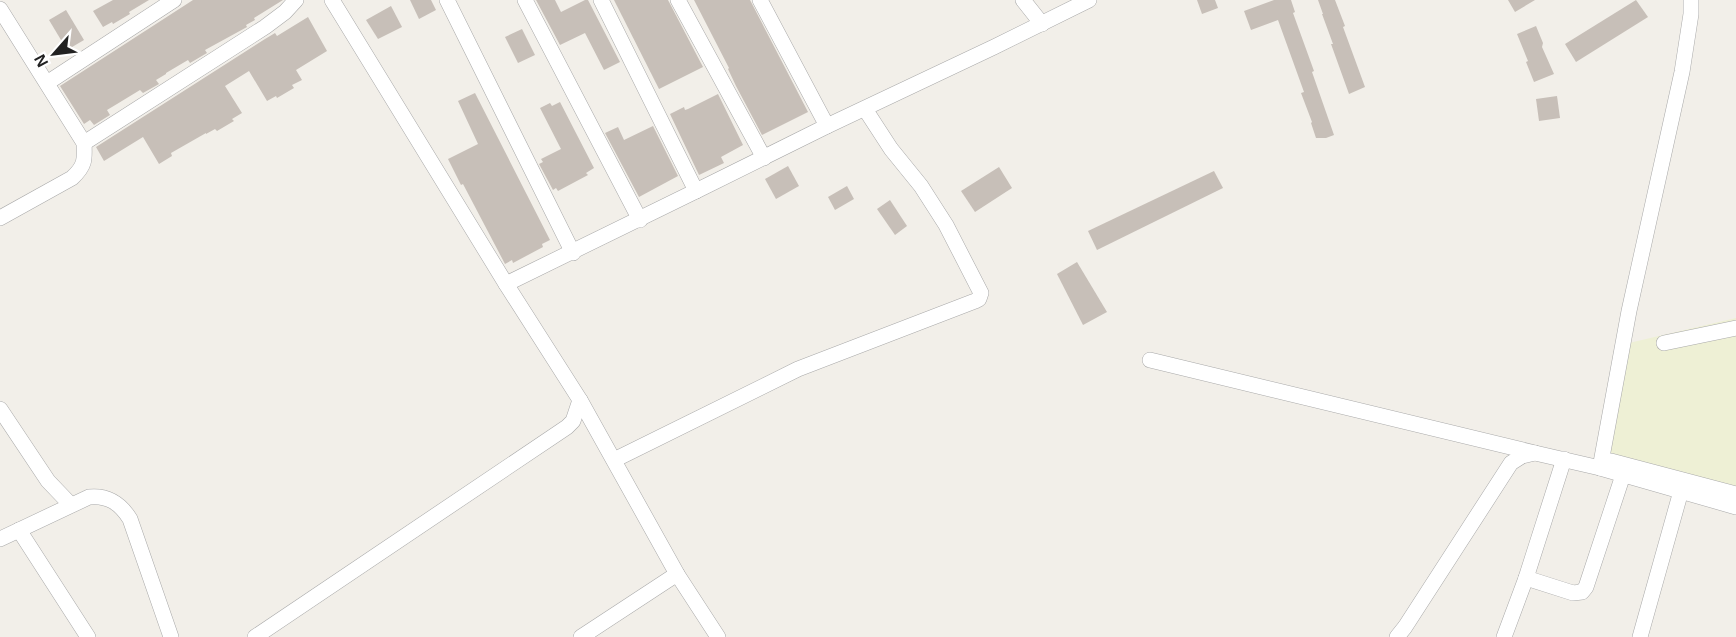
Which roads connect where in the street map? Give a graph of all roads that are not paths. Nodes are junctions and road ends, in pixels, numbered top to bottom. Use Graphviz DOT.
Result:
graph roads {
  1 [pos="174,0"];
  2 [pos="296,0"];
  3 [pos="332,0"];
  4 [pos="447,0"];
  5 [pos="525,0"];
  6 [pos="601,0"];
  7 [pos="678,0"];
  8 [pos="760,0"];
  9 [pos="1023,0"];
  10 [pos="1089,0"];
  11 [pos="1691,0"];
  12 [pos="0,9"];
  13 [pos="1042,24"];
  14 [pos="46,83"];
  15 [pos="865,109"];
  16 [pos="827,126"];
  17 [pos="84,143"];
  18 [pos="764,158"];
  19 [pos="696,191"];
  20 [pos="0,218"];
  21 [pos="640,220"];
  22 [pos="573,253"];
  23 [pos="506,284"];
  24 [pos="1736,328"];
  25 [pos="1664,343"];
  26 [pos="1150,360"];
  27 [pos="580,400"];
  28 [pos="0,409"];
  29 [pos="1535,453"];
  30 [pos="1564,459"];
  31 [pos="614,460"];
  32 [pos="1606,465"];
  33 [pos="1623,475"];
  34 [pos="1681,491"];
  35 [pos="1736,494"];
  36 [pos="70,504"];
  37 [pos="1736,507"];
  38 [pos="18,530"];
  39 [pos="0,539"];
  40 [pos="677,574"];
  41 [pos="1526,578"];
  42 [pos="273,632"];
  43 [pos="1404,634"];
  44 [pos="88,637"];
  45 [pos="171,637"];
  46 [pos="255,637"];
  47 [pos="580,637"];
  48 [pos="718,637"];
  49 [pos="1504,637"];
  50 [pos="1640,637"];
  1 -- 14 [label="street"];
  2 -- 17 [label="street"];
  3 -- 23 [label="street"];
  4 -- 22 [label="street"];
  5 -- 21 [label="street"];
  6 -- 19 [label="street"];
  7 -- 18 [label="street"];
  8 -- 16 [label="street"];
  9 -- 13 [label="street"];
  10 -- 13 [label="street"];
  11 -- 32 [label="street"];
  12 -- 14 [label="street"];
  13 -- 15 [label="street"];
  14 -- 17 [label="street"];
  15 -- 16 [label="street"];
  15 -- 31 [label="street"];
  16 -- 18 [label="street"];
  17 -- 20 [label="street"];
  18 -- 19 [label="street"];
  19 -- 21 [label="street"];
  21 -- 22 [label="street"];
  22 -- 23 [label="street"];
  23 -- 27 [label="street"];
  24 -- 25 [label="street"];
  26 -- 29 [label="street"];
  27 -- 31 [label="street"];
  27 -- 42 [label="street"];
  28 -- 36 [label="street"];
  29 -- 30 [label="street"];
  29 -- 43 [label="street"];
  30 -- 32 [label="street"];
  30 -- 41 [label="street"];
  31 -- 40 [label="street"];
  32 -- 33 [label="street"];
  32 -- 35 [label="street"];
  33 -- 34 [label="street"];
  33 -- 41 [label="street"];
  34 -- 37 [label="street"];
  34 -- 50 [label="street"];
  36 -- 38 [label="street"];
  36 -- 45 [label="street"];
  38 -- 39 [label="street"];
  38 -- 44 [label="street"];
  40 -- 47 [label="street"];
  40 -- 48 [label="street"];
  41 -- 49 [label="street"];
  42 -- 46 [label="street"];
}
